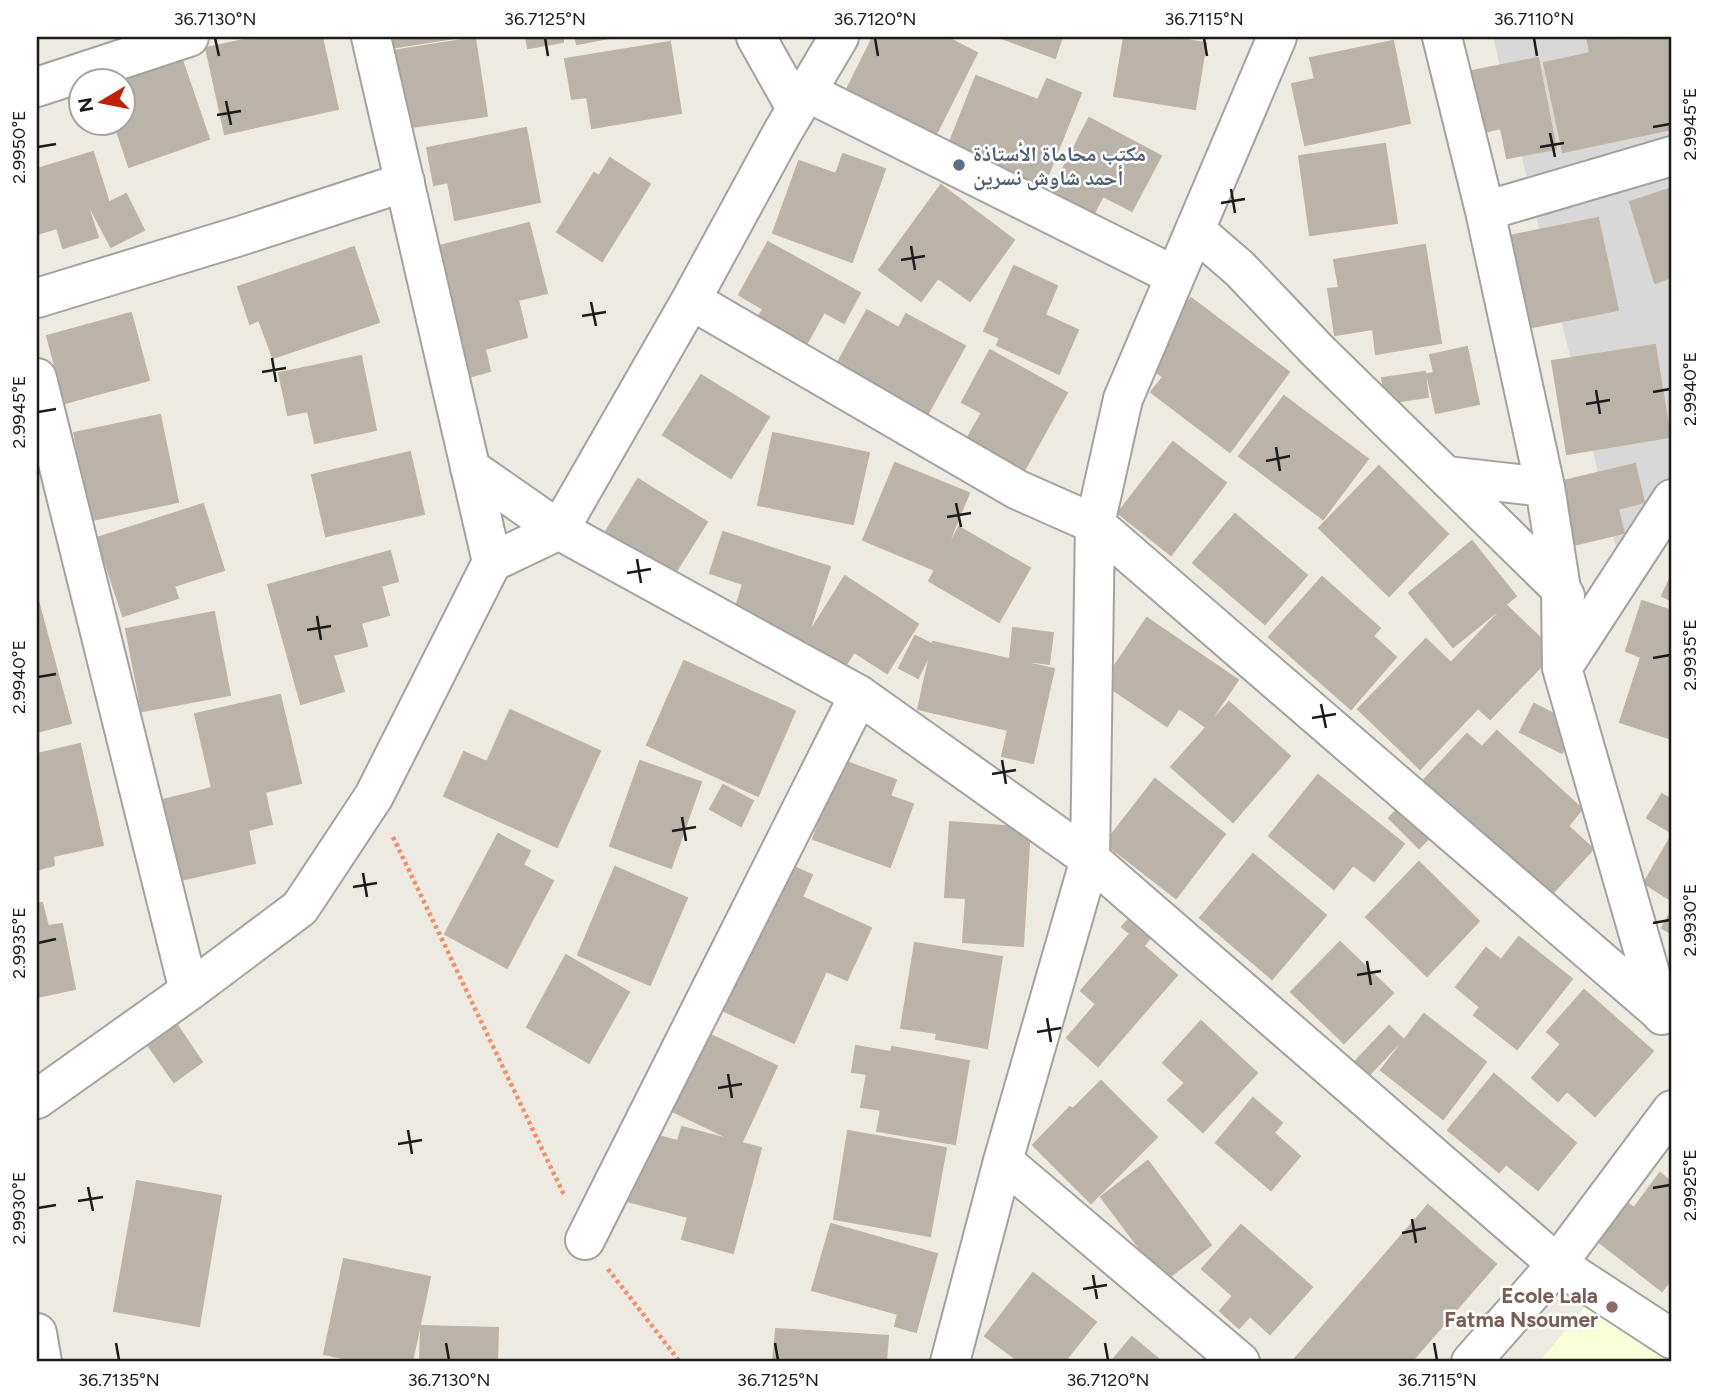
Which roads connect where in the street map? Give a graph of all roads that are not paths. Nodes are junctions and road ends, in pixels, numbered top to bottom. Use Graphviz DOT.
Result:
graph roads {
  1 [pos="189,37"];
  2 [pos="371,37"];
  3 [pos="756,37"];
  4 [pos="839,37"];
  5 [pos="1277,37"];
  6 [pos="1442,37"];
  7 [pos="37,86"];
  8 [pos="802,100"];
  9 [pos="1672,156"];
  10 [pos="405,182"];
  11 [pos="1485,211"];
  12 [pos="1196,230"];
  13 [pos="1175,276"];
  14 [pos="37,298"];
  15 [pos="691,300"];
  16 [pos="37,378"];
  17 [pos="470,468"];
  18 [pos="1447,476"];
  19 [pos="1545,488"];
  20 [pos="1672,499"];
  21 [pos="1095,524"];
  22 [pos="559,530"];
  23 [pos="492,562"];
  24 [pos="1561,589"];
  25 [pos="1585,635"];
  26 [pos="1562,668"];
  27 [pos="859,695"];
  28 [pos="1090,859"];
  29 [pos="189,991"];
  30 [pos="1668,1018"];
  31 [pos="37,1099"];
  32 [pos="1672,1110"];
  33 [pos="1003,1161"];
  34 [pos="586,1240"];
  35 [pos="1557,1264"];
  36 [pos="37,1333"];
  37 [pos="1672,1339"];
  38 [pos="42,1362"];
  39 [pos="950,1362"];
  40 [pos="1240,1362"];
  41 [pos="1471,1362"];
  1 -- 7 [label="street"];
  2 -- 10 [label="street"];
  3 -- 8 [label="street"];
  4 -- 8 [label="street"];
  5 -- 12 [label="street"];
  6 -- 11 [label="street"];
  8 -- 13 [label="street"];
  8 -- 15 [label="street"];
  9 -- 11 [label="street"];
  10 -- 14 [label="street"];
  10 -- 17 [label="street"];
  11 -- 19 [label="street"];
  12 -- 13 [label="street"];
  12 -- 18 [label="street"];
  13 -- 21 [label="street"];
  15 -- 21 [label="street"];
  15 -- 22 [label="street"];
  16 -- 29 [label="street"];
  17 -- 22 [label="street"];
  17 -- 23 [label="street"];
  18 -- 19 [label="street"];
  18 -- 24 [label="street"];
  19 -- 24 [label="street"];
  20 -- 25 [label="street"];
  21 -- 28 [label="street"];
  21 -- 30 [label="street"];
  22 -- 23 [label="street"];
  22 -- 27 [label="street"];
  23 -- 29 [label="street"];
  24 -- 25 [label="street"];
  24 -- 26 [label="street"];
  25 -- 26 [label="street"];
  26 -- 30 [label="street"];
  27 -- 28 [label="street"];
  27 -- 34 [label="street"];
  28 -- 33 [label="street"];
  28 -- 35 [label="street"];
  29 -- 31 [label="street"];
  32 -- 35 [label="street"];
  33 -- 39 [label="street"];
  33 -- 40 [label="street"];
  35 -- 37 [label="street"];
  35 -- 41 [label="street"];
  36 -- 38 [label="street"];
}
